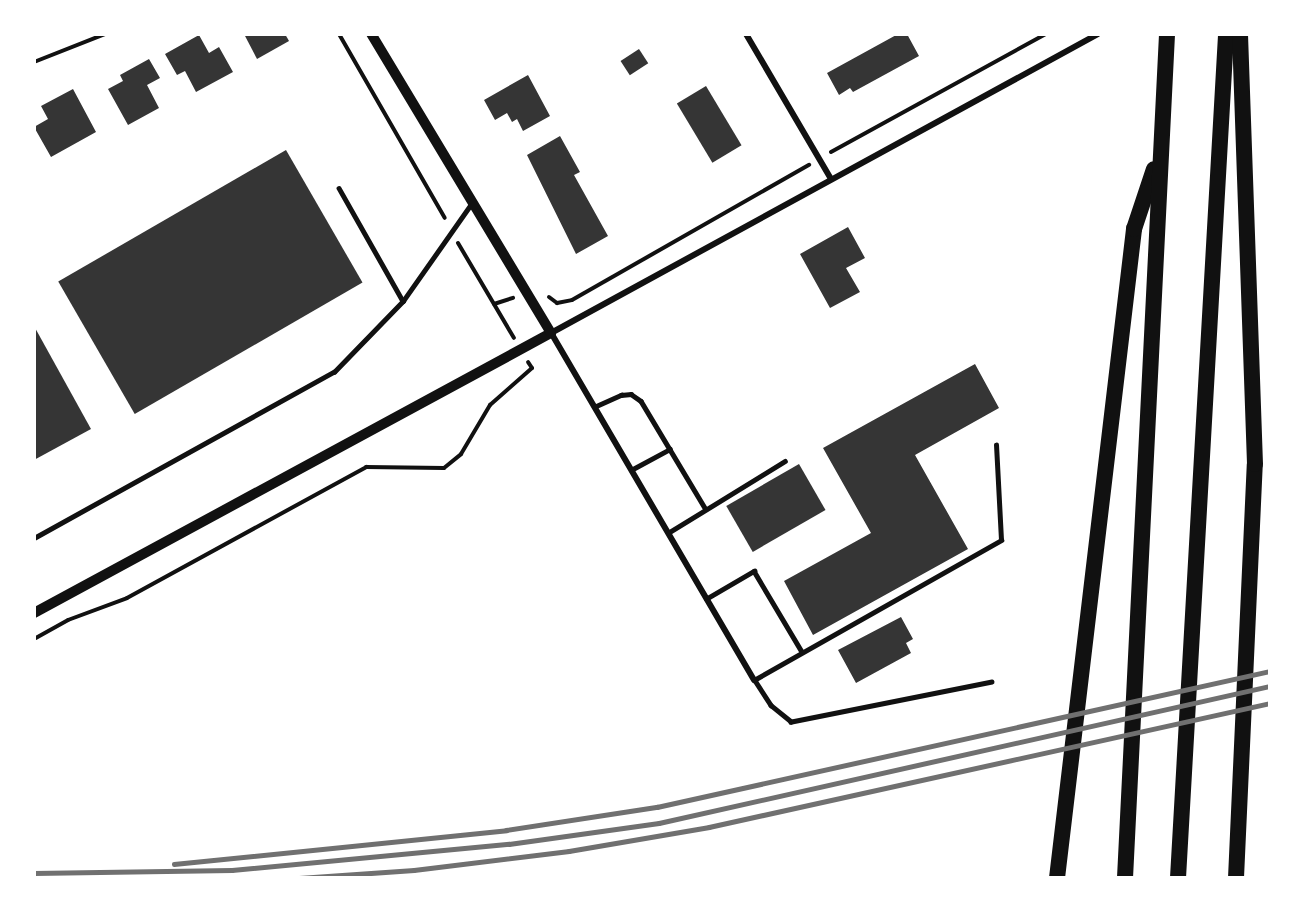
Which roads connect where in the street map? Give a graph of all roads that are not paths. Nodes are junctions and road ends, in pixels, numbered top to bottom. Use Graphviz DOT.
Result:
graph roads {
  1 [pos="371,34"];
  2 [pos="746,34"];
  3 [pos="1098,34"];
  4 [pos="1167,34"];
  5 [pos="1226,34"];
  6 [pos="1240,34"];
  7 [pos="1161,148"];
  8 [pos="831,179"];
  9 [pos="339,188"];
  10 [pos="472,202"];
  11 [pos="403,301"];
  12 [pos="551,333"];
  13 [pos="594,407"];
  14 [pos="996,445"];
  15 [pos="670,449"];
  16 [pos="785,461"];
  17 [pos="631,470"];
  18 [pos="705,508"];
  19 [pos="668,532"];
  20 [pos="34,538"];
  21 [pos="706,599"];
  22 [pos="34,614"];
  23 [pos="802,652"];
  24 [pos="754,680"];
  25 [pos="992,682"];
  26 [pos="1057,878"];
  27 [pos="1125,878"];
  28 [pos="1178,878"];
  29 [pos="1236,878"];
  1 -- 10 [label="street"];
  2 -- 8 [label="street"];
  3 -- 8 [label="street"];
  4 -- 7 [label="highway"];
  5 -- 28 [label="highway"];
  6 -- 29 [label="highway"];
  7 -- 26 [label="highway"];
  7 -- 27 [label="highway"];
  8 -- 12 [label="street"];
  9 -- 11 [label="lane"];
  10 -- 11 [label="lane"];
  10 -- 12 [label="street"];
  11 -- 20 [label="lane"];
  12 -- 13 [label="street"];
  12 -- 22 [label="street"];
  13 -- 15 [label="lane"];
  13 -- 17 [label="street"];
  14 -- 23 [label="lane"];
  15 -- 17 [label="lane"];
  15 -- 18 [label="lane"];
  16 -- 18 [label="lane"];
  17 -- 19 [label="street"];
  18 -- 19 [label="lane"];
  19 -- 21 [label="street"];
  21 -- 23 [label="lane"];
  21 -- 24 [label="street"];
  23 -- 24 [label="lane"];
  24 -- 25 [label="lane"];
}
